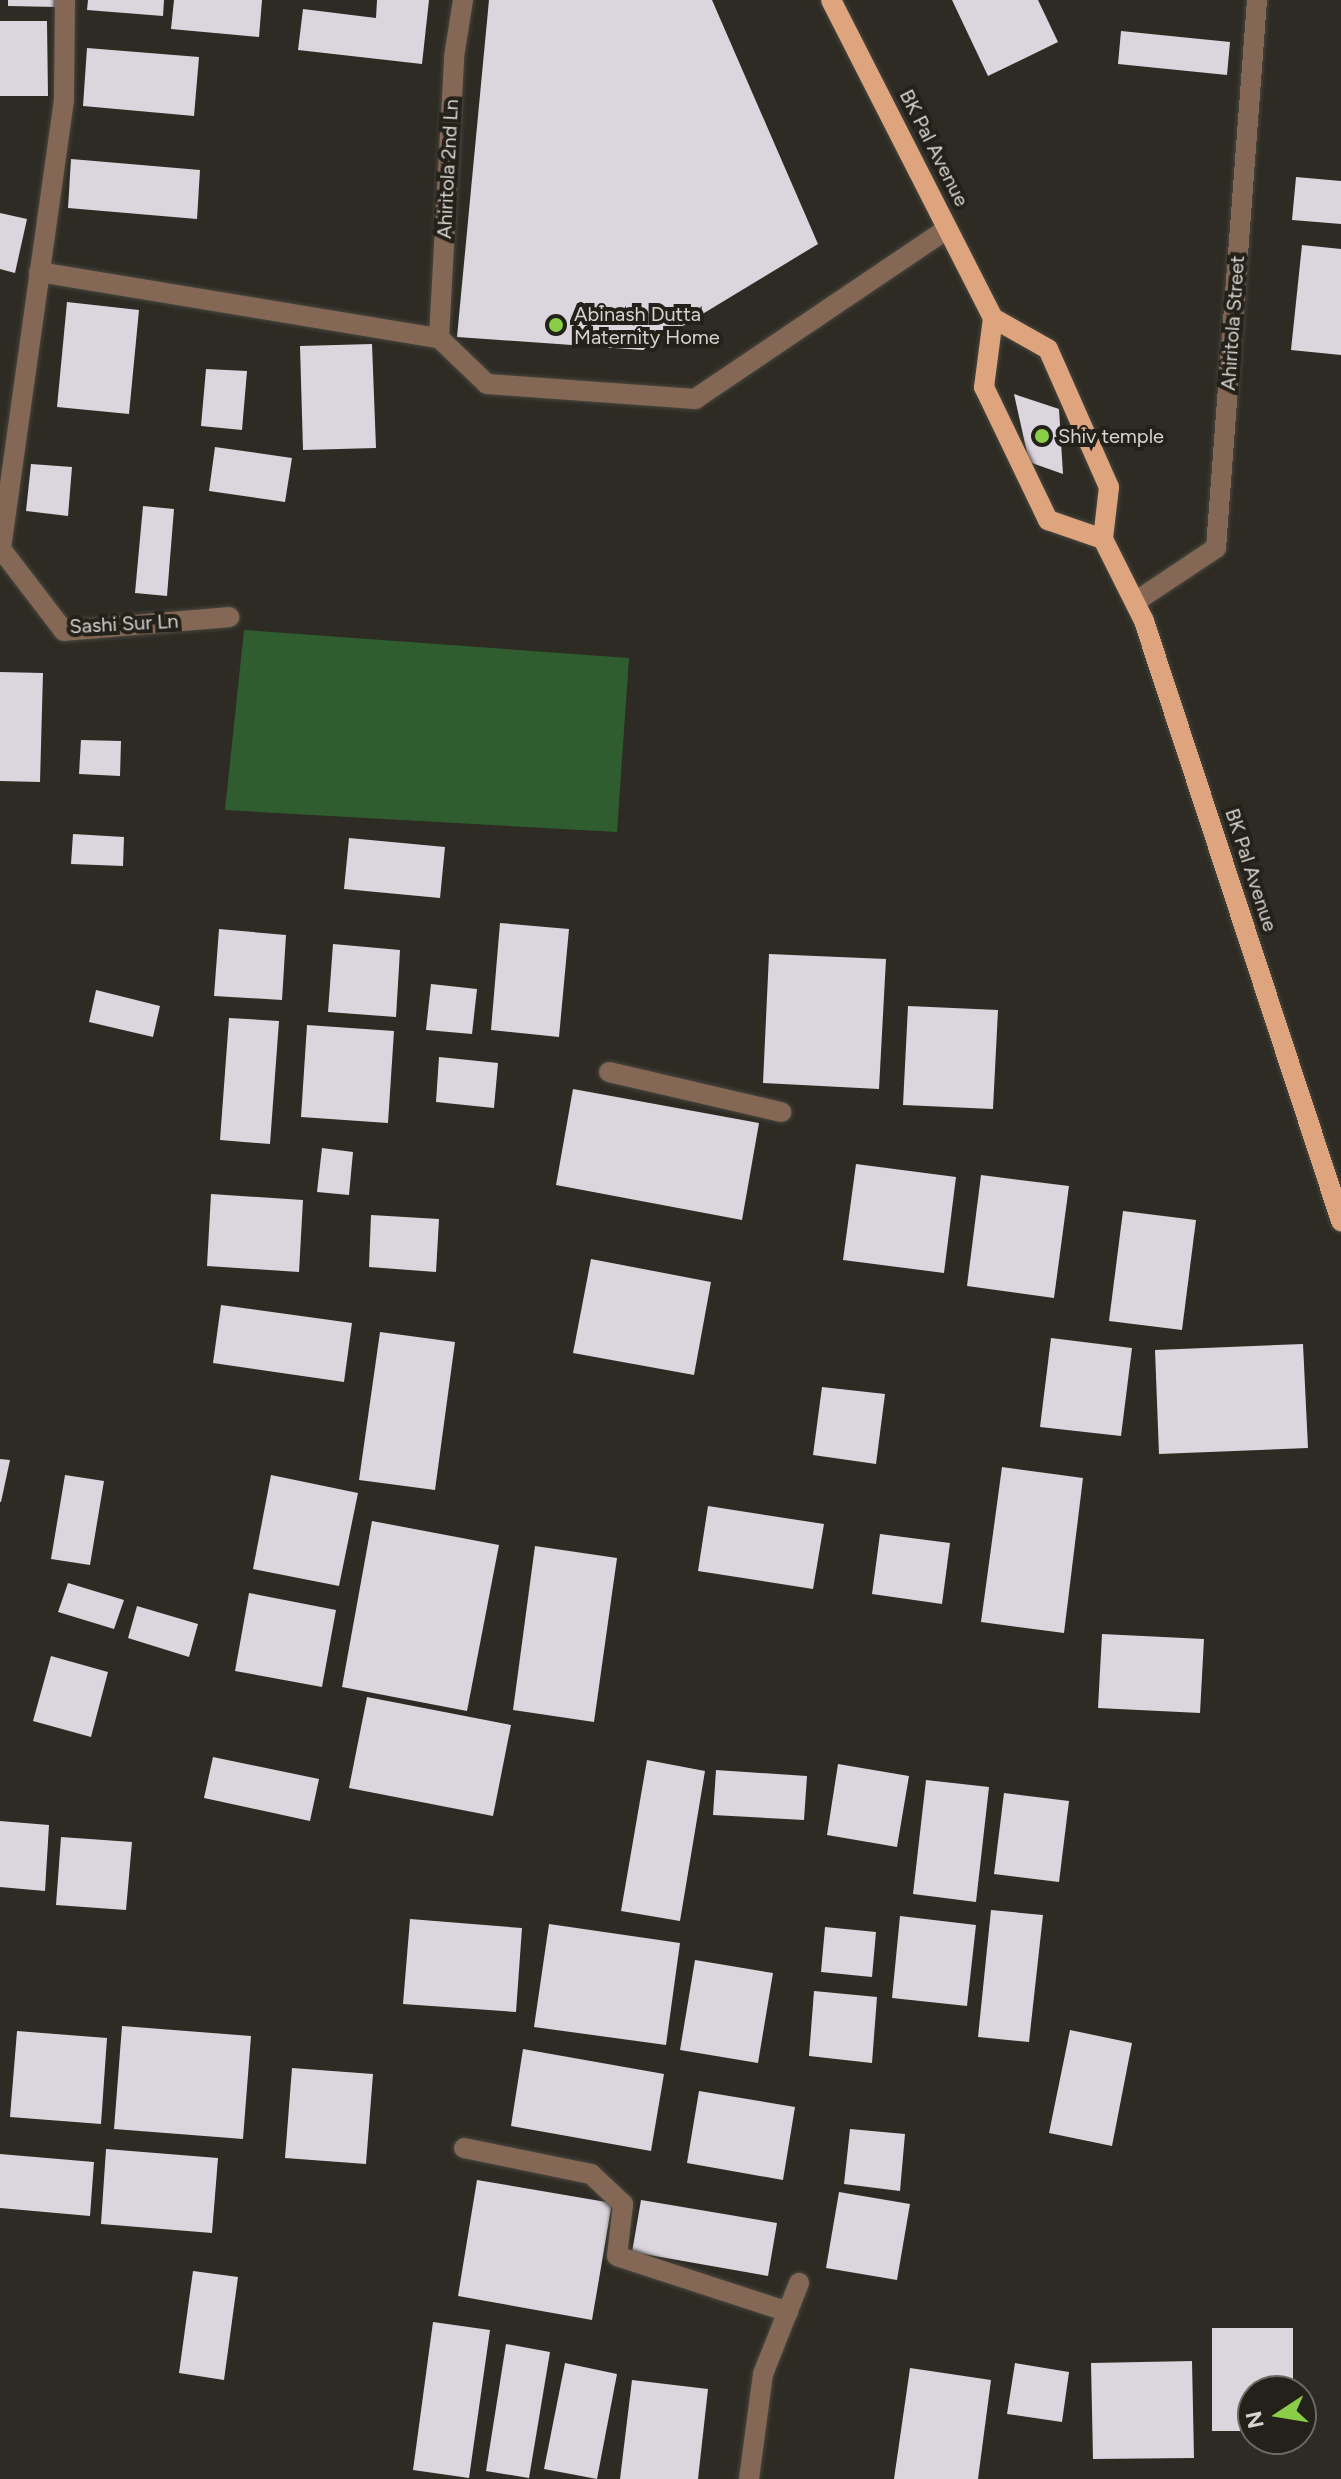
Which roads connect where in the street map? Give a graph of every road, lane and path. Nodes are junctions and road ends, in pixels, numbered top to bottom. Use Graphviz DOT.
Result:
graph roads {
  1 [pos="65,0"];
  2 [pos="463,0"];
  3 [pos="831,0"];
  4 [pos="1257,0"];
  5 [pos="947,229"];
  6 [pos="39,272"];
  7 [pos="993,318"];
  8 [pos="439,338"];
  9 [pos="1103,539"];
  10 [pos="1,549"];
  11 [pos="1135,602"];
  12 [pos="229,617"];
  13 [pos="609,1072"];
  14 [pos="781,1112"];
  15 [pos="1341,1221"];
  16 [pos="464,2148"];
  17 [pos="799,2283"];
  18 [pos="788,2312"];
  19 [pos="749,2479"];
  1 -- 6 [label="street, Sashi Sur Ln"];
  2 -- 8 [label="street, Ahiritola 2nd Ln"];
  3 -- 5 [label="main road, BK Pal Avenue"];
  4 -- 11 [label="street, Ahiritola Street"];
  5 -- 7 [label="main road, BK Pal Avenue"];
  5 -- 8 [label="street"];
  6 -- 8 [label="street"];
  6 -- 10 [label="street, Sashi Sur Ln"];
  7 -- 9 [label="main road"];
  7 -- 9 [label="main road"];
  9 -- 11 [label="main road, BK Pal Avenue"];
  10 -- 12 [label="street, Sashi Sur Ln"];
  11 -- 15 [label="main road, BK Pal Avenue"];
  13 -- 14 [label="street"];
  16 -- 18 [label="street"];
  17 -- 18 [label="street"];
  18 -- 19 [label="street"];
}
